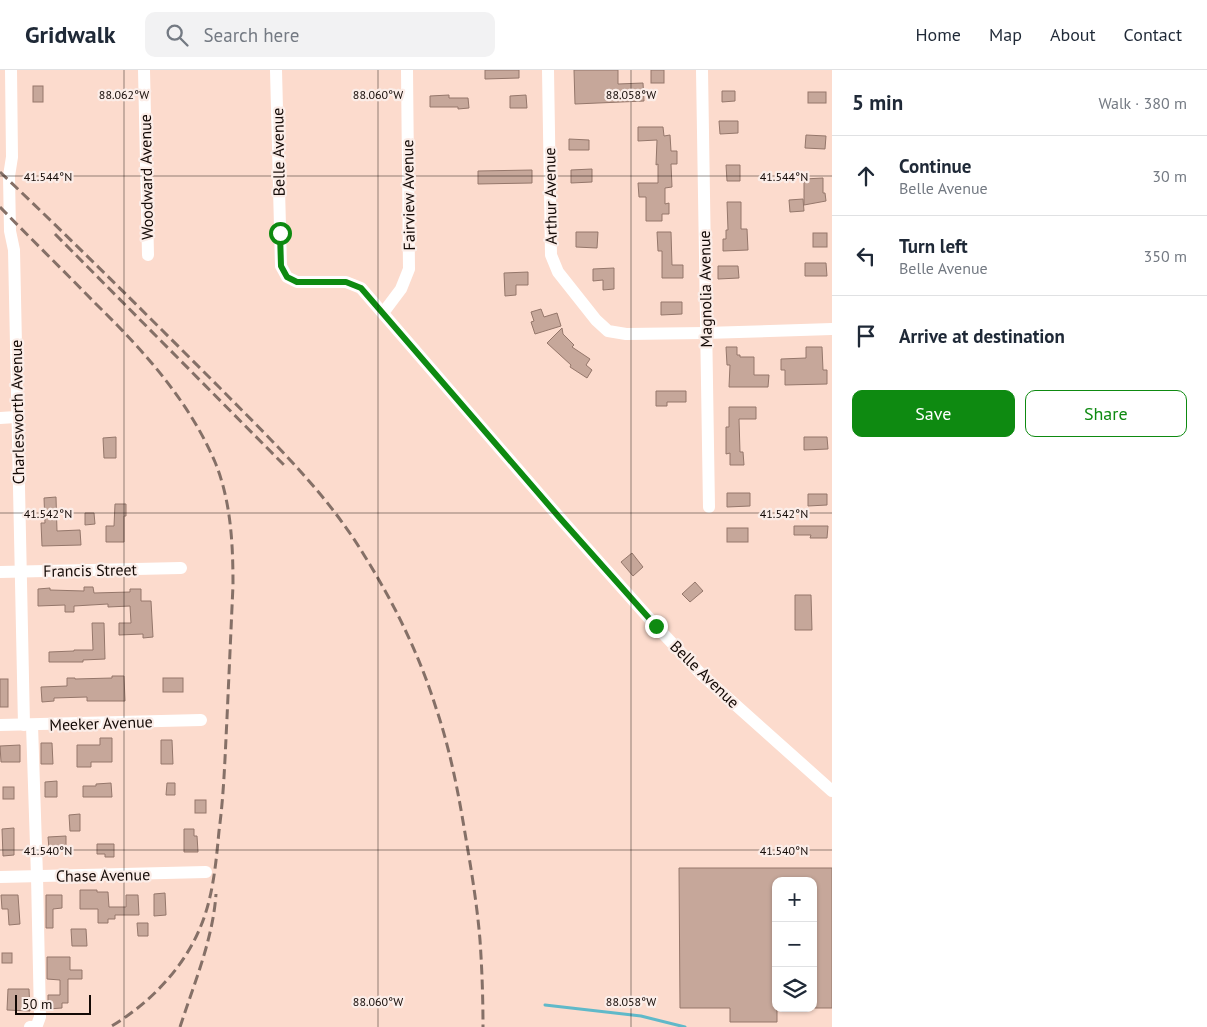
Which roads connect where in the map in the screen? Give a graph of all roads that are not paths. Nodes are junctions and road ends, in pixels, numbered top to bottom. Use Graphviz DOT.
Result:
graph roads {
  1 [pos="11,70"];
  2 [pos="144,70"];
  3 [pos="276,70"];
  4 [pos="407,70"];
  5 [pos="548,70"];
  6 [pos="702,70"];
  7 [pos="148,255"];
  8 [pos="383,312"];
  9 [pos="832,330"];
  10 [pos="705,333"];
  11 [pos="16,417"];
  12 [pos="0,418"];
  13 [pos="709,507"];
  14 [pos="181,568"];
  15 [pos="22,571"];
  16 [pos="0,572"];
  17 [pos="201,720"];
  18 [pos="0,725"];
  19 [pos="28,725"];
  20 [pos="832,791"];
  21 [pos="206,872"];
  22 [pos="37,876"];
  23 [pos="0,878"];
  24 [pos="34,1026"];
  1 -- 11 [label="street, Charlesworth Avenue"];
  2 -- 7 [label="street, Woodward Avenue"];
  3 -- 8 [label="street, Belle Avenue"];
  4 -- 8 [label="street, Fairview Avenue"];
  5 -- 10 [label="street, Arthur Avenue"];
  6 -- 10 [label="street, Magnolia Avenue"];
  8 -- 20 [label="street, Belle Avenue"];
  9 -- 10 [label="street"];
  10 -- 13 [label="street, Magnolia Avenue"];
  11 -- 12 [label="street"];
  11 -- 15 [label="street, Charlesworth Avenue"];
  14 -- 15 [label="street, Francis Street"];
  15 -- 16 [label="street, Francis Street"];
  15 -- 19 [label="street, Charlesworth Avenue"];
  17 -- 19 [label="street, Meeker Avenue"];
  18 -- 19 [label="street, Meeker Avenue"];
  19 -- 22 [label="street, Charlesworth Avenue"];
  21 -- 22 [label="street, Chase Avenue"];
  22 -- 23 [label="street, Chase Avenue"];
  22 -- 24 [label="street, Charlesworth Avenue"];
}
